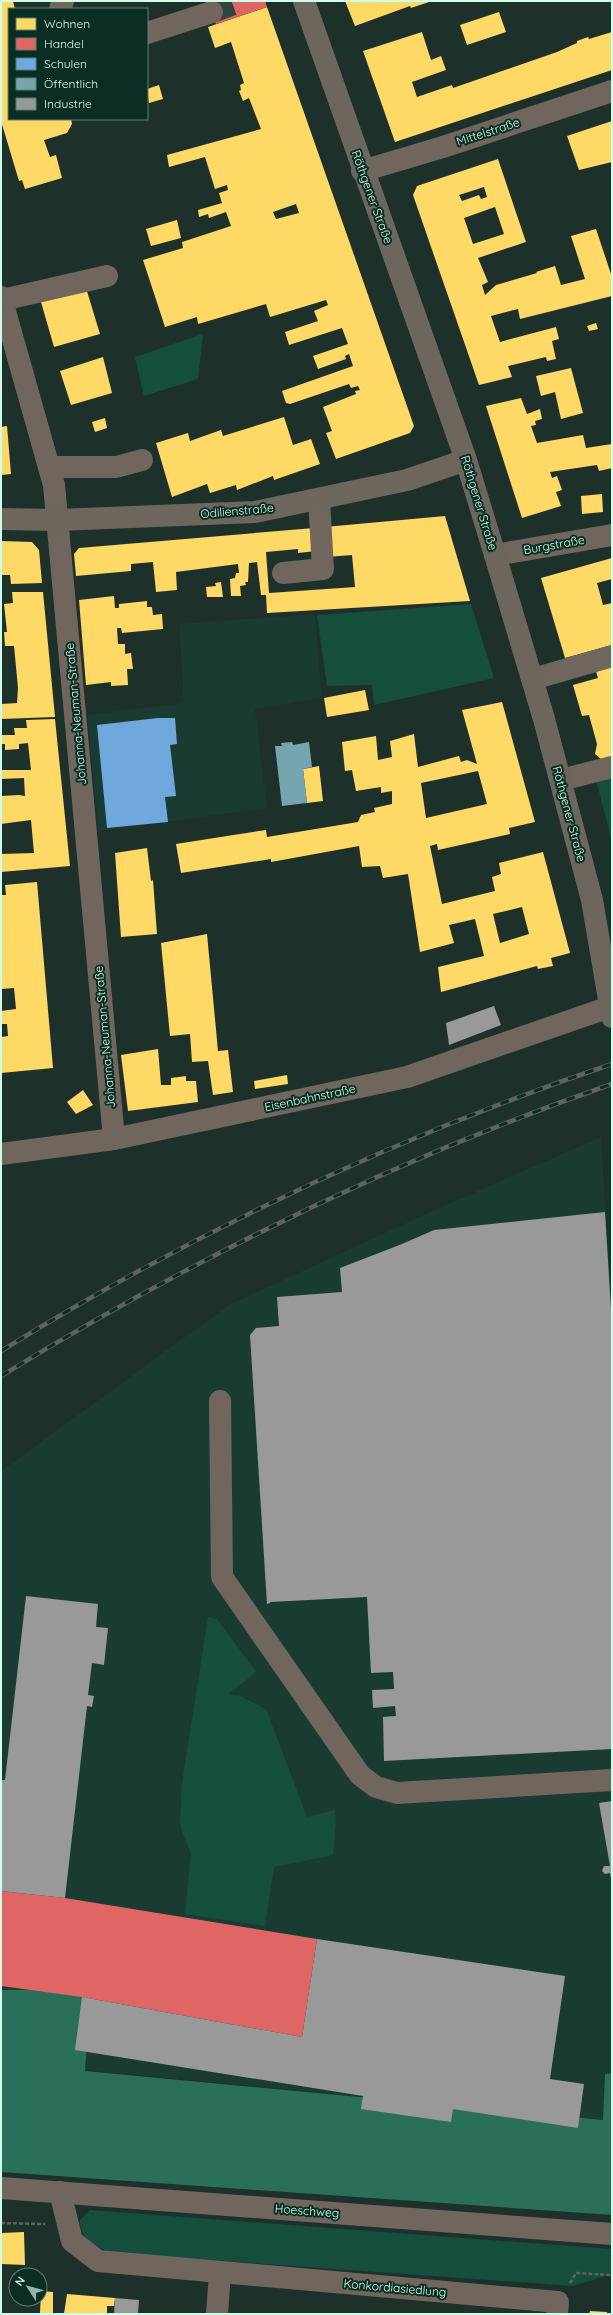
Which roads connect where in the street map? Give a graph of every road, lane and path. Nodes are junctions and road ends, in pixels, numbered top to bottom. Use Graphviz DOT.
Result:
graph roads {
  1 [pos="304,1"];
  2 [pos="212,12"];
  3 [pos="148,33"];
  4 [pos="612,91"];
  5 [pos="362,171"];
  6 [pos="107,276"];
  7 [pos="2,298"];
  8 [pos="7,341"];
  9 [pos="142,460"];
  10 [pos="466,460"];
  11 [pos="50,467"];
  12 [pos="319,499"];
  13 [pos="1,519"];
  14 [pos="58,520"];
  15 [pos="612,535"];
  16 [pos="495,555"];
  17 [pos="283,573"];
  18 [pos="612,656"];
  19 [pos="533,679"];
  20 [pos="612,767"];
  21 [pos="561,780"];
  22 [pos="611,1012"];
  23 [pos="114,1139"];
  24 [pos="1,1154"];
  25 [pos="220,1401"];
  26 [pos="612,1780"];
  27 [pos="1,2188"];
  28 [pos="60,2192"];
  29 [pos="1,2223"];
  30 [pos="41,2225"];
  31 [pos="612,2234"];
  32 [pos="220,2273"];
  33 [pos="612,2275"];
  34 [pos="558,2308"];
  35 [pos="217,2314"];
  1 -- 5 [label="main road, Röthgener Straße"];
  2 -- 3 [label="street"];
  4 -- 5 [label="street, Mittelstraße"];
  5 -- 10 [label="main road, Röthgener Straße"];
  6 -- 7 [label="street"];
  7 -- 8 [label="street, Johanna-Neuman-Straße"];
  8 -- 11 [label="street, Johanna-Neuman-Straße"];
  9 -- 11 [label="street"];
  10 -- 12 [label="main road, Odilienstraße"];
  10 -- 16 [label="main road, Röthgener Straße"];
  11 -- 14 [label="street, Johanna-Neuman-Straße"];
  12 -- 14 [label="main road, Odilienstraße"];
  12 -- 17 [label="street"];
  13 -- 14 [label="main road, Odilienstraße"];
  14 -- 23 [label="street, Johanna-Neuman-Straße"];
  15 -- 16 [label="street, Burgstraße"];
  16 -- 19 [label="main road, Röthgener Straße"];
  18 -- 19 [label="street"];
  19 -- 21 [label="main road, Röthgener Straße"];
  20 -- 21 [label="street"];
  21 -- 22 [label="main road, Röthgener Straße"];
  22 -- 23 [label="street, Eisenbahnstraße"];
  23 -- 24 [label="street, Eisenbahnstraße"];
  25 -- 26 [label="street"];
  27 -- 28 [label="street, Hoeschweg"];
  28 -- 31 [label="street, Hoeschweg"];
  28 -- 32 [label="street, Konkordiasiedlung"];
  29 -- 30 [label="path"];
  32 -- 34 [label="street, Konkordiasiedlung"];
  32 -- 35 [label="street"];
  33 -- 34 [label="path"];
}
